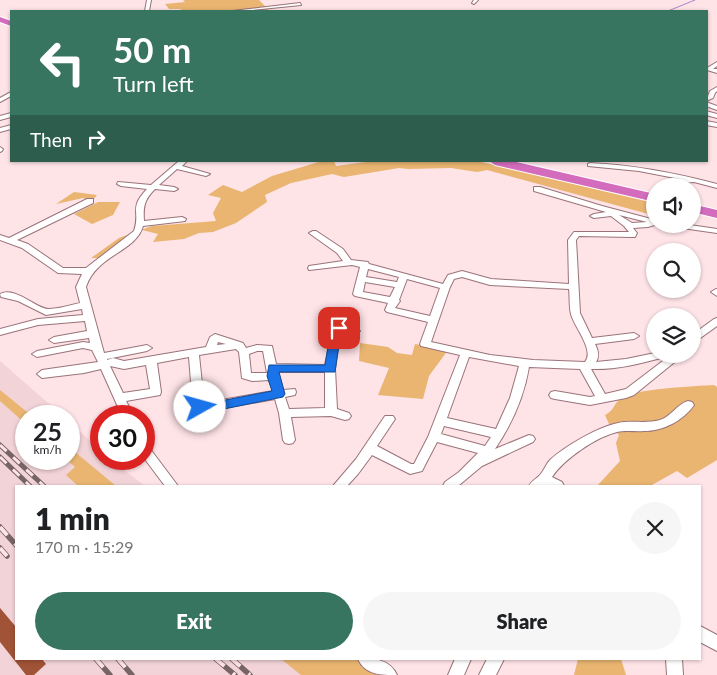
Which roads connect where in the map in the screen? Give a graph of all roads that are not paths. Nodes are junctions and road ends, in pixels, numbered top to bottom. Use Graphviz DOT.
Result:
graph roads {
  1 [pos="300,2"];
  2 [pos="241,10"];
  3 [pos="717,64"];
  4 [pos="717,71"];
  5 [pos="183,162"];
  6 [pos="498,162"];
  7 [pos="518,162"];
  8 [pos="634,163"];
  9 [pos="590,165"];
  10 [pos="176,167"];
  11 [pos="646,169"];
  12 [pos="206,174"];
  13 [pos="675,178"];
  14 [pos="121,184"];
  15 [pos="701,185"];
  16 [pos="717,186"];
  17 [pos="154,187"];
  18 [pos="537,189"];
  19 [pos="646,192"];
  20 [pos="169,195"];
  21 [pos="646,196"];
  22 [pos="90,202"];
  23 [pos="701,204"];
  24 [pos="717,208"];
  25 [pos="51,210"];
  26 [pos="701,210"];
  27 [pos="613,213"];
  28 [pos="717,214"];
  29 [pos="62,216"];
  30 [pos="594,216"];
  31 [pos="182,219"];
  32 [pos="646,220"];
  33 [pos="646,223"];
  34 [pos="141,224"];
  35 [pos="628,226"];
  36 [pos="701,229"];
  37 [pos="717,231"];
  38 [pos="313,233"];
  39 [pos="4,238"];
  40 [pos="348,262"];
  41 [pos="365,264"];
  42 [pos="312,268"];
  43 [pos="87,271"];
  44 [pos="404,275"];
  45 [pos="363,279"];
  46 [pos="399,285"];
  47 [pos="445,287"];
  48 [pos="574,288"];
  49 [pos="4,295"];
  50 [pos="395,301"];
  51 [pos="86,305"];
  52 [pos="88,318"];
  53 [pos="434,320"];
  54 [pos="717,322"];
  55 [pos="355,331"];
  56 [pos="0,332"];
  57 [pos="91,334"];
  58 [pos="701,334"];
  59 [pos="634,336"];
  60 [pos="54,340"];
  61 [pos="590,341"];
  62 [pos="147,348"];
  63 [pos="241,348"];
  64 [pos="194,352"];
  65 [pos="466,352"];
  66 [pos="37,354"];
  67 [pos="99,356"];
  68 [pos="646,358"];
  69 [pos="151,360"];
  70 [pos="525,363"];
  71 [pos="667,363"];
  72 [pos="586,366"];
  73 [pos="330,369"];
  74 [pos="273,372"];
  75 [pos="42,374"];
  76 [pos="291,392"];
  77 [pos="279,394"];
  78 [pos="555,395"];
  79 [pos="119,398"];
  80 [pos="602,398"];
  81 [pos="122,405"];
  82 [pos="688,405"];
  83 [pos="332,412"];
  84 [pos="285,413"];
  85 [pos="345,416"];
  86 [pos="389,419"];
  87 [pos="440,421"];
  88 [pos="498,434"];
  89 [pos="434,437"];
  90 [pos="530,439"];
  91 [pos="289,440"];
  92 [pos="370,448"];
  93 [pos="486,451"];
  94 [pos="479,462"];
  95 [pos="155,464"];
  96 [pos="540,483"];
  97 [pos="171,485"];
  98 [pos="340,485"];
  99 [pos="450,485"];
  100 [pos="701,635"];
  101 [pos="717,643"];
  102 [pos="367,660"];
  103 [pos="463,660"];
  104 [pos="495,660"];
  105 [pos="674,660"];
  106 [pos="389,675"];
  107 [pos="456,675"];
  108 [pos="487,675"];
  109 [pos="675,675"];
  1 -- 2 [label="street"];
  3 -- 4 [label="street"];
  5 -- 10 [label="street"];
  6 -- 21 [label="highway"];
  7 -- 19 [label="highway"];
  8 -- 11 [label="street"];
  9 -- 11 [label="street"];
  10 -- 12 [label="street"];
  10 -- 17 [label="street"];
  11 -- 13 [label="street"];
  14 -- 17 [label="street"];
  15 -- 16 [label="street"];
  17 -- 20 [label="street"];
  17 -- 34 [label="street"];
  18 -- 27 [label="street"];
  22 -- 29 [label="street"];
  23 -- 24 [label="highway"];
  25 -- 29 [label="street"];
  26 -- 28 [label="highway"];
  27 -- 30 [label="street"];
  27 -- 32 [label="street"];
  27 -- 35 [label="street"];
  29 -- 39 [label="street"];
  31 -- 34 [label="street"];
  33 -- 35 [label="street"];
  34 -- 43 [label="street"];
  35 -- 48 [label="street"];
  36 -- 37 [label="street"];
  38 -- 40 [label="street"];
  39 -- 43 [label="street"];
  40 -- 41 [label="street"];
  40 -- 42 [label="street"];
  41 -- 44 [label="street"];
  41 -- 45 [label="street"];
  43 -- 51 [label="street"];
  44 -- 46 [label="street"];
  44 -- 47 [label="street"];
  45 -- 46 [label="street"];
  45 -- 50 [label="street"];
  46 -- 50 [label="street"];
  47 -- 48 [label="street"];
  47 -- 53 [label="street"];
  48 -- 61 [label="street"];
  49 -- 51 [label="street"];
  50 -- 53 [label="street"];
  51 -- 52 [label="street"];
  52 -- 56 [label="street"];
  52 -- 57 [label="street"];
  53 -- 65 [label="street"];
  54 -- 58 [label="street"];
  55 -- 73 [label="street"];
  57 -- 60 [label="street"];
  57 -- 67 [label="street"];
  59 -- 61 [label="street"];
  61 -- 72 [label="street"];
  62 -- 67 [label="street"];
  63 -- 64 [label="street"];
  63 -- 74 [label="street"];
  63 -- 74 [label="street"];
  64 -- 69 [label="street"];
  64 -- 77 [label="street"];
  65 -- 70 [label="street"];
  65 -- 87 [label="street"];
  66 -- 67 [label="street"];
  67 -- 69 [label="street"];
  67 -- 75 [label="street"];
  67 -- 79 [label="street"];
  68 -- 72 [label="street"];
  69 -- 79 [label="street"];
  70 -- 72 [label="street"];
  70 -- 88 [label="street"];
  71 -- 80 [label="street"];
  72 -- 80 [label="street"];
  73 -- 74 [label="street"];
  73 -- 83 [label="street"];
  74 -- 77 [label="street"];
  76 -- 77 [label="street"];
  77 -- 84 [label="street"];
  78 -- 80 [label="street"];
  79 -- 81 [label="street"];
  82 -- 96 [label="street"];
  83 -- 84 [label="street"];
  83 -- 85 [label="street"];
  84 -- 91 [label="street"];
  86 -- 92 [label="street"];
  87 -- 88 [label="street"];
  87 -- 89 [label="street"];
  88 -- 93 [label="street"];
  89 -- 92 [label="street"];
  89 -- 93 [label="street"];
  90 -- 94 [label="street"];
  92 -- 98 [label="street"];
  93 -- 94 [label="street"];
  94 -- 99 [label="street"];
  95 -- 97 [label="street"];
  100 -- 101 [label="street"];
  102 -- 106 [label="street"];
  103 -- 107 [label="street"];
  104 -- 108 [label="street"];
  105 -- 109 [label="street"];
}
